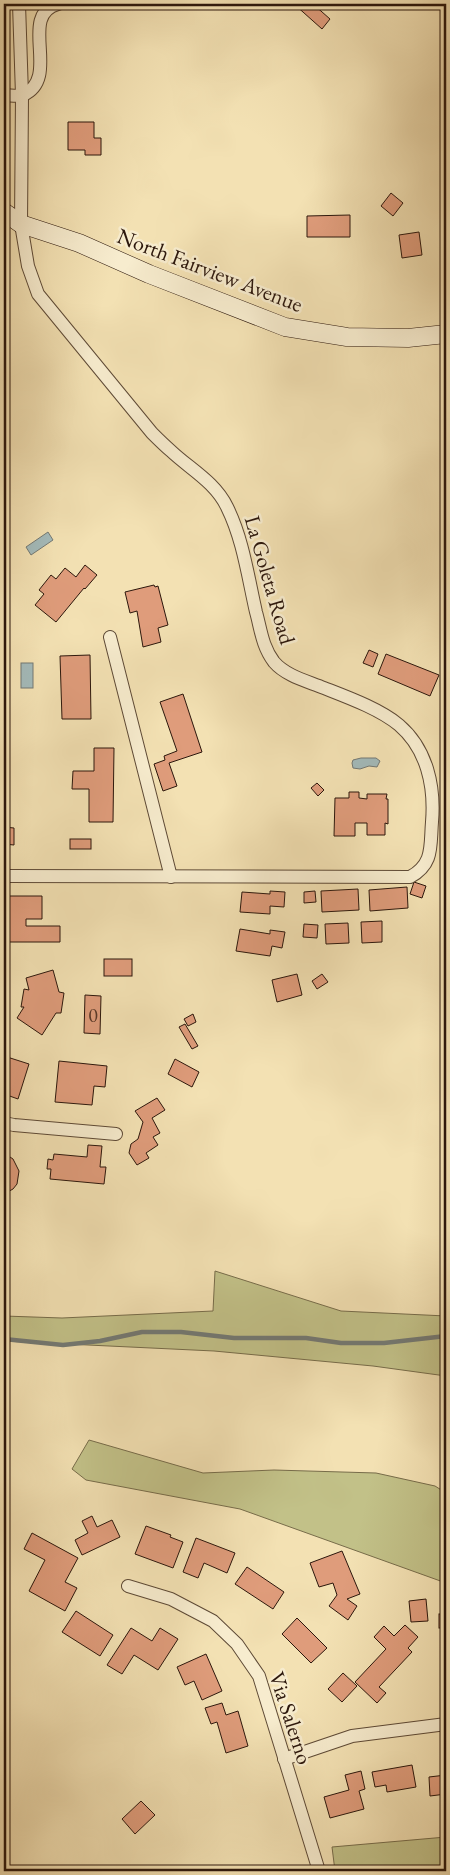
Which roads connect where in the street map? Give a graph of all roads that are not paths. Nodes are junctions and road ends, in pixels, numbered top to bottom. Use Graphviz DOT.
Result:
graph roads {
  1 [pos="19,4"];
  2 [pos="58,4"];
  3 [pos="4,96"];
  4 [pos="22,96"];
  5 [pos="4,212"];
  6 [pos="21,224"];
  7 [pos="4,228"];
  8 [pos="446,334"];
  9 [pos="110,636"];
  10 [pos="4,876"];
  11 [pos="171,877"];
  12 [pos="4,1123"];
  13 [pos="116,1134"];
  14 [pos="128,1586"];
  15 [pos="446,1724"];
  16 [pos="284,1759"];
  17 [pos="319,1871"];
  1 -- 4 [label="street, La Goleta Road"];
  2 -- 4 [label="street"];
  3 -- 4 [label="street"];
  4 -- 6 [label="street, La Goleta Road"];
  5 -- 6 [label="street, North Fairview Avenue"];
  6 -- 7 [label="street"];
  6 -- 8 [label="street, North Fairview Avenue"];
  6 -- 11 [label="street, La Goleta Road"];
  9 -- 11 [label="street"];
  10 -- 11 [label="street, La Goleta Road"];
  12 -- 13 [label="street"];
  14 -- 16 [label="street, Via Salerno"];
  15 -- 16 [label="street"];
  16 -- 17 [label="street, Via Salerno"];
}
